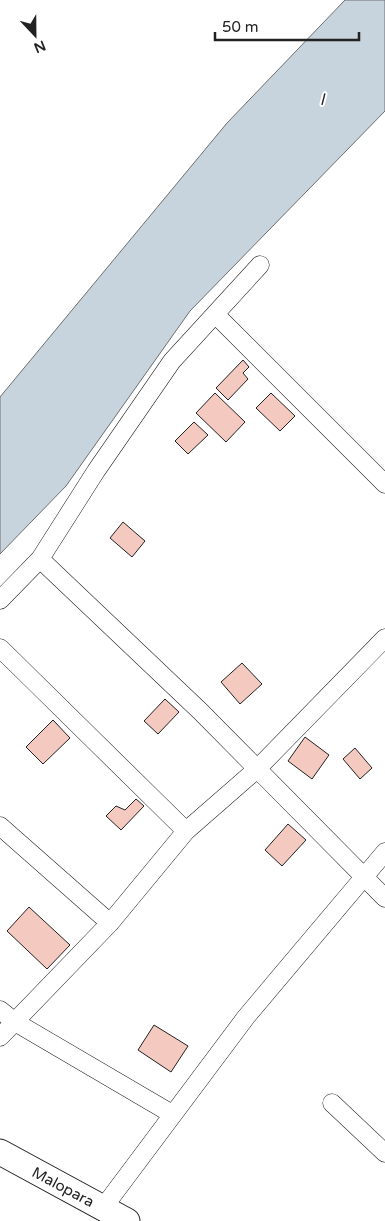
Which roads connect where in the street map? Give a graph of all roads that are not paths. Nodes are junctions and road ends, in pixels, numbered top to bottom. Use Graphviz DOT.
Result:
graph roads {
  1 [pos="260,264"];
  2 [pos="215,314"];
  3 [pos="385,484"];
  4 [pos="40,559"];
  5 [pos="0,600"];
  6 [pos="385,638"];
  7 [pos="0,648"];
  8 [pos="257,769"];
  9 [pos="0,826"];
  10 [pos="186,831"];
  11 [pos="385,852"];
  12 [pos="364,876"];
  13 [pos="385,898"];
  14 [pos="110,923"];
  15 [pos="0,1010"];
  16 [pos="15,1022"];
  17 [pos="0,1037"];
  18 [pos="332,1103"];
  19 [pos="172,1114"];
  20 [pos="0,1152"];
  21 [pos="385,1153"];
  22 [pos="103,1208"];
  23 [pos="127,1221"];
  1 -- 2 [label="street"];
  2 -- 3 [label="street"];
  2 -- 4 [label="street"];
  4 -- 5 [label="street"];
  4 -- 8 [label="street"];
  6 -- 8 [label="street"];
  7 -- 10 [label="street"];
  8 -- 10 [label="street"];
  8 -- 12 [label="street"];
  9 -- 14 [label="street"];
  10 -- 14 [label="street"];
  11 -- 12 [label="street"];
  12 -- 13 [label="street"];
  12 -- 19 [label="street"];
  14 -- 16 [label="street"];
  15 -- 16 [label="street"];
  16 -- 17 [label="street"];
  16 -- 19 [label="street"];
  18 -- 21 [label="street"];
  19 -- 22 [label="street"];
  20 -- 22 [label="street, Malopara"];
  22 -- 23 [label="street, Malopara"];
}
